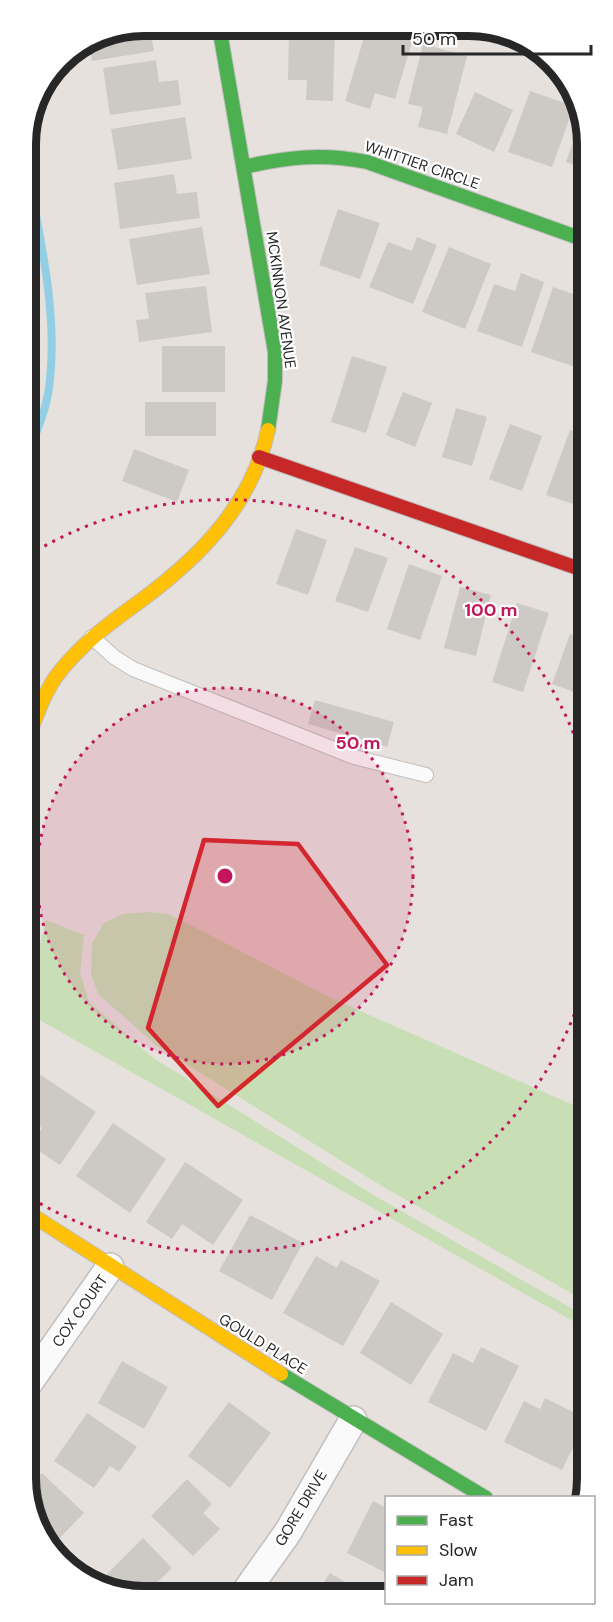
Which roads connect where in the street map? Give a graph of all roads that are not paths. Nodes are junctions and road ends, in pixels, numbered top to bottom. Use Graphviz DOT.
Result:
graph roads {
  1 [pos="221,36"];
  2 [pos="244,167"];
  3 [pos="577,237"];
  4 [pos="259,457"];
  5 [pos="577,568"];
  6 [pos="92,637"];
  7 [pos="36,719"];
  8 [pos="426,775"];
  9 [pos="36,1218"];
  10 [pos="110,1267"];
  11 [pos="36,1373"];
  12 [pos="353,1420"];
  13 [pos="484,1496"];
  14 [pos="250,1586"];
  1 -- 2 [label="street, MCKINNON AVENUE"];
  2 -- 3 [label="street, WHITTIER CIRCLE"];
  2 -- 4 [label="street, MCKINNON AVENUE"];
  4 -- 5 [label="street"];
  4 -- 6 [label="street, MCKINNON AVENUE"];
  6 -- 7 [label="street, MCKINNON AVENUE"];
  6 -- 8 [label="lane"];
  9 -- 10 [label="street, GOULD PLACE"];
  10 -- 11 [label="street, COX COURT"];
  10 -- 12 [label="street, GOULD PLACE"];
  12 -- 13 [label="street, GOULD PLACE"];
  12 -- 14 [label="street, GORE DRIVE"];
}
